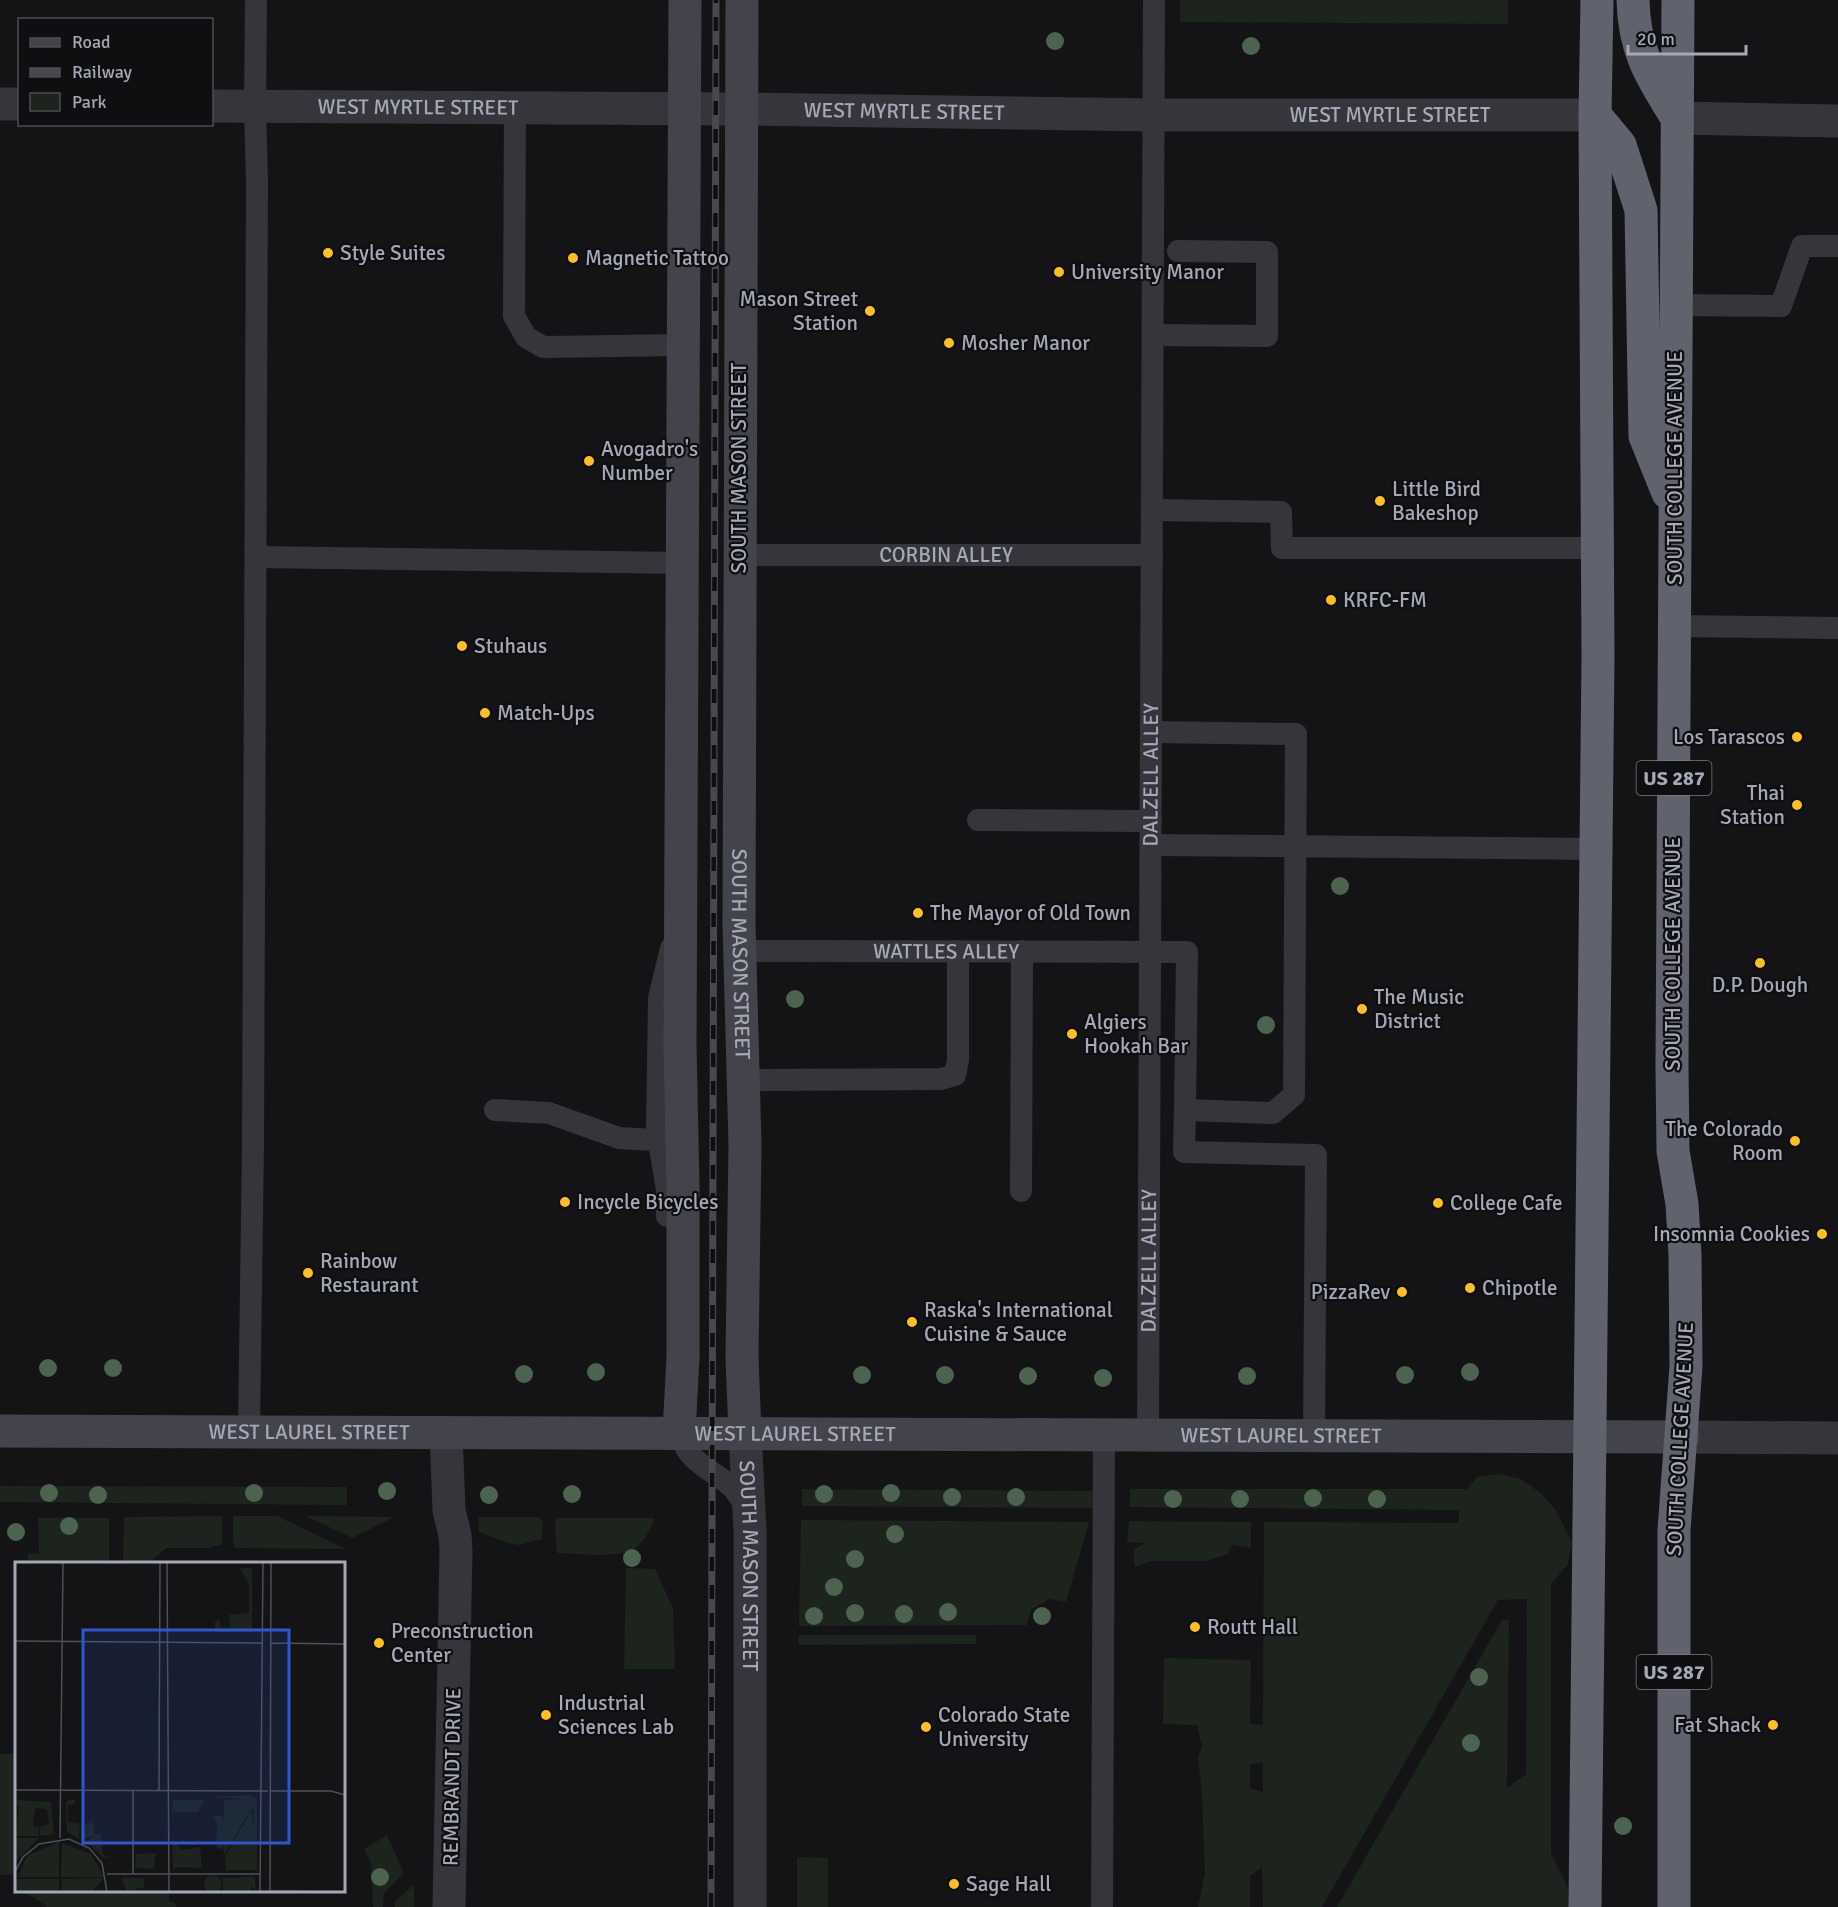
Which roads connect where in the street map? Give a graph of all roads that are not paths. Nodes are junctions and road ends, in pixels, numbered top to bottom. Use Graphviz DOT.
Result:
graph roads {
  1 [pos="256,0"];
  2 [pos="685,0"];
  3 [pos="742,0"];
  4 [pos="1154,0"];
  5 [pos="1597,0"];
  6 [pos="1633,0"];
  7 [pos="1678,0"];
  8 [pos="0,104"];
  9 [pos="18,104"];
  10 [pos="213,106"];
  11 [pos="255,107"];
  12 [pos="514,107"];
  13 [pos="685,109"];
  14 [pos="741,109"];
  15 [pos="1154,115"];
  16 [pos="1595,115"];
  17 [pos="1677,118"];
  18 [pos="1838,120"];
  19 [pos="1838,246"];
  20 [pos="1178,251"];
  21 [pos="1676,305"];
  22 [pos="1153,335"];
  23 [pos="683,345"];
  24 [pos="1674,508"];
  25 [pos="1152,510"];
  26 [pos="1597,548"];
  27 [pos="739,555"];
  28 [pos="1152,555"];
  29 [pos="256,557"];
  30 [pos="682,563"];
  31 [pos="1675,626"];
  32 [pos="1838,628"];
  33 [pos="1151,732"];
  34 [pos="978,820"];
  35 [pos="1151,821"];
  36 [pos="1151,845"];
  37 [pos="1295,846"];
  38 [pos="1596,849"];
  39 [pos="740,951"];
  40 [pos="958,951"];
  41 [pos="1022,951"];
  42 [pos="1150,951"];
  43 [pos="742,1080"];
  44 [pos="495,1110"];
  45 [pos="1185,1110"];
  46 [pos="670,1141"];
  47 [pos="1021,1191"];
  48 [pos="0,1431"];
  49 [pos="249,1431"];
  50 [pos="446,1432"];
  51 [pos="679,1433"];
  52 [pos="746,1434"];
  53 [pos="1104,1435"];
  54 [pos="1148,1435"];
  55 [pos="1314,1436"];
  56 [pos="1590,1437"];
  57 [pos="1683,1437"];
  58 [pos="1838,1438"];
  59 [pos="749,1512"];
  60 [pos="449,1907"];
  61 [pos="750,1907"];
  62 [pos="1102,1907"];
  63 [pos="1585,1907"];
  64 [pos="1674,1907"];
  1 -- 11 [label="lane"];
  2 -- 13 [label="street"];
  3 -- 14 [label="street, SOUTH MASON STREET"];
  4 -- 15 [label="lane, DALZELL ALLEY"];
  5 -- 16 [label="highway"];
  6 -- 17 [label="highway"];
  7 -- 17 [label="highway, SOUTH COLLEGE AVENUE / US 287"];
  8 -- 9 [label="street"];
  10 -- 11 [label="street, WEST MYRTLE STREET"];
  11 -- 12 [label="street, WEST MYRTLE STREET"];
  11 -- 29 [label="lane"];
  12 -- 13 [label="street, WEST MYRTLE STREET"];
  12 -- 23 [label="lane"];
  13 -- 14 [label="street, WEST MYRTLE STREET"];
  13 -- 23 [label="street"];
  14 -- 15 [label="street, WEST MYRTLE STREET"];
  14 -- 27 [label="street, SOUTH MASON STREET"];
  15 -- 16 [label="street, WEST MYRTLE STREET"];
  15 -- 22 [label="lane, DALZELL ALLEY"];
  16 -- 24 [label="highway"];
  16 -- 26 [label="highway"];
  17 -- 18 [label="street"];
  17 -- 21 [label="highway, SOUTH COLLEGE AVENUE / US 287"];
  19 -- 21 [label="lane"];
  20 -- 22 [label="lane"];
  21 -- 24 [label="highway, SOUTH COLLEGE AVENUE / US 287"];
  22 -- 25 [label="lane, DALZELL ALLEY"];
  23 -- 30 [label="street"];
  24 -- 31 [label="highway, SOUTH COLLEGE AVENUE / US 287"];
  25 -- 26 [label="lane"];
  25 -- 28 [label="lane, DALZELL ALLEY"];
  26 -- 38 [label="highway"];
  27 -- 28 [label="lane, CORBIN ALLEY"];
  27 -- 39 [label="street, SOUTH MASON STREET"];
  28 -- 33 [label="lane, DALZELL ALLEY"];
  29 -- 30 [label="lane"];
  29 -- 49 [label="lane"];
  30 -- 46 [label="street"];
  31 -- 32 [label="lane"];
  31 -- 57 [label="highway, SOUTH COLLEGE AVENUE / US 287"];
  33 -- 35 [label="lane, DALZELL ALLEY"];
  33 -- 37 [label="lane"];
  34 -- 35 [label="lane"];
  35 -- 36 [label="lane, DALZELL ALLEY"];
  36 -- 37 [label="lane"];
  36 -- 42 [label="lane, DALZELL ALLEY"];
  37 -- 38 [label="lane"];
  37 -- 45 [label="lane"];
  38 -- 56 [label="highway"];
  39 -- 40 [label="lane, WATTLES ALLEY"];
  39 -- 43 [label="street, SOUTH MASON STREET"];
  40 -- 41 [label="lane, WATTLES ALLEY"];
  40 -- 43 [label="lane"];
  41 -- 42 [label="lane, WATTLES ALLEY"];
  41 -- 47 [label="lane"];
  42 -- 45 [label="lane, WATTLES ALLEY"];
  42 -- 54 [label="lane, DALZELL ALLEY"];
  43 -- 52 [label="street, SOUTH MASON STREET"];
  44 -- 46 [label="lane"];
  45 -- 55 [label="lane"];
  46 -- 51 [label="street"];
  48 -- 49 [label="street, WEST LAUREL STREET"];
  49 -- 50 [label="street, WEST LAUREL STREET"];
  50 -- 51 [label="street, WEST LAUREL STREET"];
  50 -- 60 [label="street, REMBRANDT DRIVE"];
  51 -- 52 [label="street, WEST LAUREL STREET"];
  51 -- 59 [label="lane"];
  52 -- 53 [label="street, WEST LAUREL STREET"];
  52 -- 59 [label="street, SOUTH MASON STREET"];
  53 -- 54 [label="street, WEST LAUREL STREET"];
  53 -- 62 [label="lane"];
  54 -- 55 [label="street, WEST LAUREL STREET"];
  55 -- 56 [label="street, WEST LAUREL STREET"];
  56 -- 57 [label="street, WEST LAUREL STREET"];
  56 -- 63 [label="highway"];
  57 -- 58 [label="street"];
  57 -- 64 [label="highway, SOUTH COLLEGE AVENUE / US 287"];
  59 -- 61 [label="street, SOUTH MASON STREET"];
}
